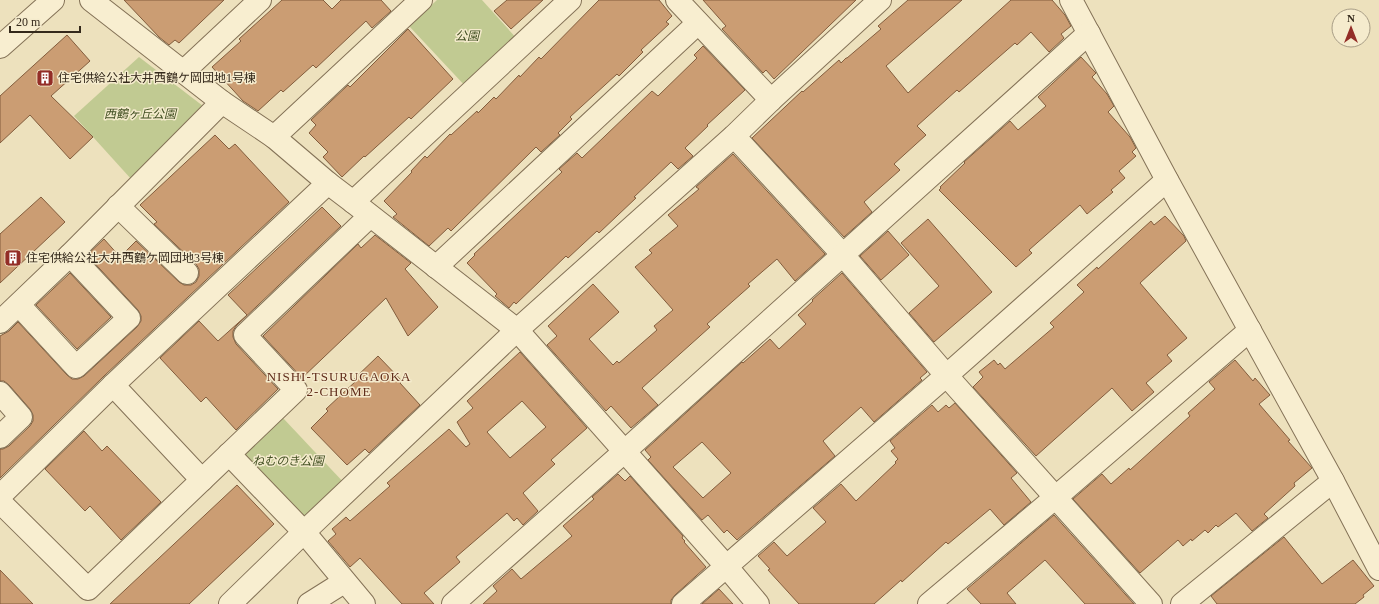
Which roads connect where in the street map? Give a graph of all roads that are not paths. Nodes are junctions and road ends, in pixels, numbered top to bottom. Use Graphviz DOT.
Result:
graph roads {
  1 [pos="53,0"];
  2 [pos="90,0"];
  3 [pos="260,0"];
  4 [pos="422,0"];
  5 [pos="570,0"];
  6 [pos="677,0"];
  7 [pos="880,0"];
  8 [pos="1071,0"];
  9 [pos="698,23"];
  10 [pos="1089,33"];
  11 [pos="0,47"];
  12 [pos="183,72"];
  13 [pos="771,100"];
  14 [pos="222,102"];
  15 [pos="734,136"];
  16 [pos="274,137"];
  17 [pos="1167,180"];
  18 [pos="328,183"];
  19 [pos="353,202"];
  20 [pos="118,206"];
  21 [pos="370,216"];
  22 [pos="70,255"];
  23 [pos="843,255"];
  24 [pos="436,267"];
  25 [pos="187,273"];
  26 [pos="19,305"];
  27 [pos="0,322"];
  28 [pos="517,330"];
  29 [pos="1250,330"];
  30 [pos="946,375"];
  31 [pos="113,385"];
  32 [pos="0,393"];
  33 [pos="0,437"];
  34 [pos="625,451"];
  35 [pos="229,454"];
  36 [pos="202,480"];
  37 [pos="1333,481"];
  38 [pos="0,496"];
  39 [pos="1056,497"];
  40 [pos="0,502"];
  41 [pos="304,532"];
  42 [pos="1372,539"];
  43 [pos="726,566"];
  44 [pos="1379,568"];
  45 [pos="344,582"];
  46 [pos="230,604"];
  47 [pos="309,604"];
  48 [pos="364,604"];
  49 [pos="452,604"];
  50 [pos="683,604"];
  51 [pos="758,604"];
  52 [pos="929,604"];
  53 [pos="1151,604"];
  54 [pos="1182,604"];
  1 -- 11 [label="street"];
  2 -- 12 [label="street"];
  3 -- 12 [label="street"];
  4 -- 16 [label="street"];
  5 -- 19 [label="street"];
  6 -- 9 [label="street"];
  7 -- 13 [label="street"];
  8 -- 10 [label="street"];
  9 -- 13 [label="street"];
  9 -- 24 [label="street"];
  10 -- 17 [label="street"];
  10 -- 23 [label="street"];
  12 -- 14 [label="street"];
  13 -- 15 [label="street"];
  14 -- 16 [label="street"];
  14 -- 20 [label="street"];
  15 -- 23 [label="street"];
  15 -- 28 [label="street"];
  16 -- 18 [label="street"];
  17 -- 29 [label="street"];
  17 -- 30 [label="street"];
  18 -- 19 [label="street"];
  18 -- 31 [label="street"];
  19 -- 21 [label="street"];
  20 -- 22 [label="street"];
  20 -- 25 [label="street"];
  21 -- 24 [label="street"];
  21 -- 35 [label="street"];
  22 -- 26 [label="street"];
  22 -- 26 [label="street"];
  23 -- 30 [label="street"];
  23 -- 34 [label="street"];
  24 -- 28 [label="street"];
  26 -- 27 [label="street"];
  28 -- 34 [label="street"];
  28 -- 41 [label="street"];
  29 -- 37 [label="street"];
  29 -- 39 [label="street"];
  30 -- 39 [label="street"];
  30 -- 43 [label="street"];
  31 -- 36 [label="street"];
  31 -- 38 [label="street"];
  32 -- 33 [label="street"];
  34 -- 43 [label="street"];
  34 -- 49 [label="street"];
  35 -- 36 [label="street"];
  35 -- 41 [label="street"];
  36 -- 40 [label="street"];
  37 -- 42 [label="street"];
  37 -- 54 [label="street"];
  39 -- 52 [label="street"];
  39 -- 53 [label="street"];
  41 -- 45 [label="street"];
  41 -- 46 [label="street"];
  42 -- 44 [label="street"];
  43 -- 50 [label="street"];
  43 -- 51 [label="street"];
  45 -- 47 [label="street"];
  45 -- 48 [label="street"];
}
